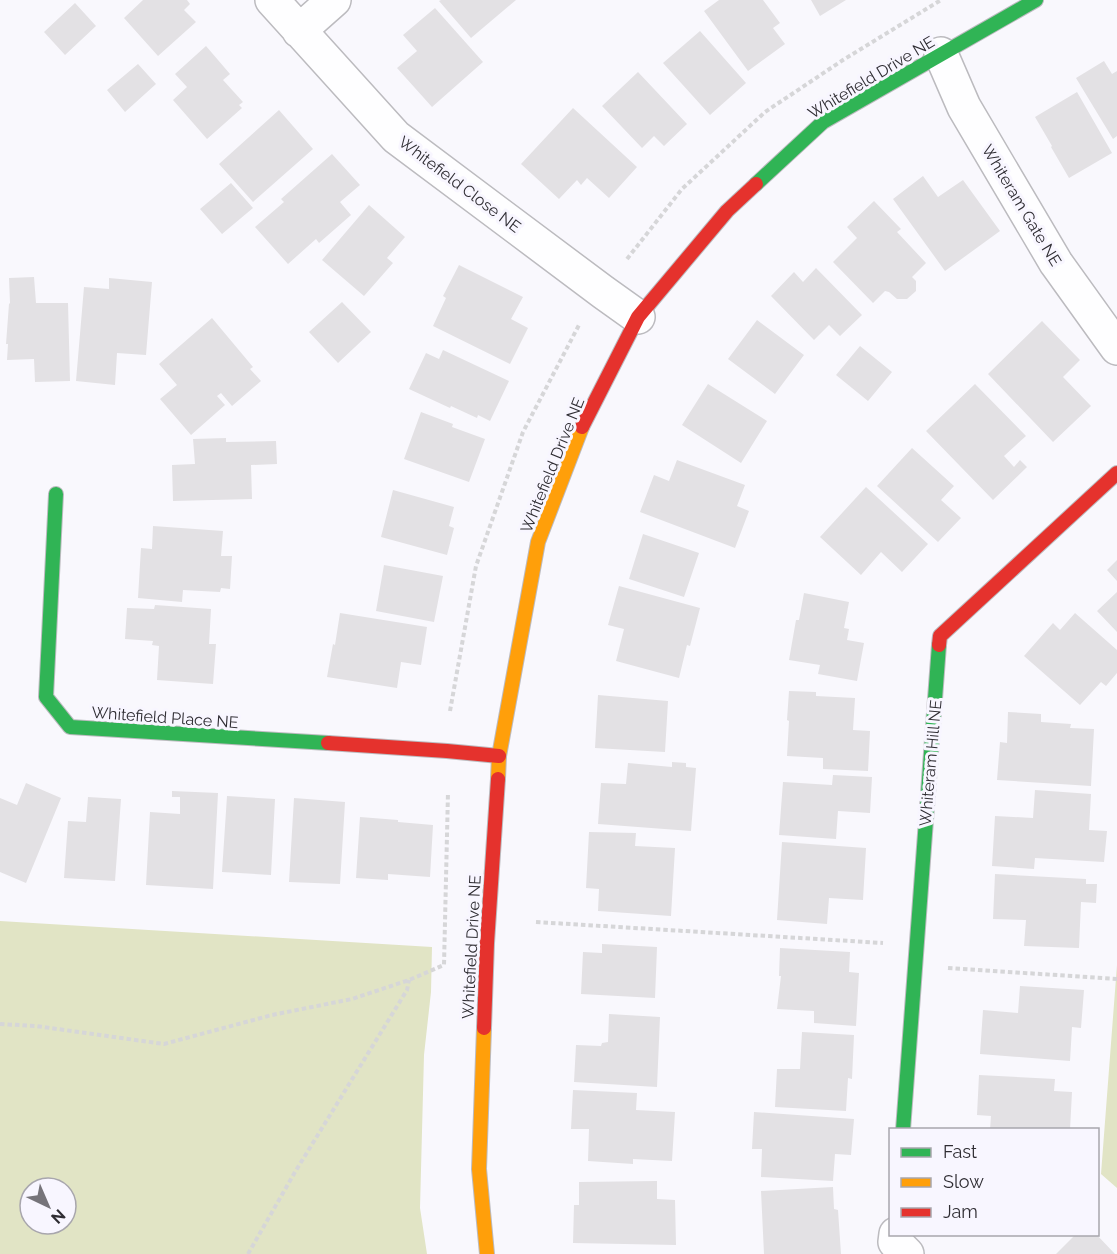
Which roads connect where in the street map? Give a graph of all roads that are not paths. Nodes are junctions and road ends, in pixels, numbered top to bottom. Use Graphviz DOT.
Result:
graph roads {
  1 [pos="272,0"];
  2 [pos="334,0"];
  3 [pos="1036,0"];
  4 [pos="299,32"];
  5 [pos="940,54"];
  6 [pos="638,317"];
  7 [pos="1117,348"];
  8 [pos="1117,473"];
  9 [pos="56,494"];
  10 [pos="499,756"];
  11 [pos="903,1128"];
  12 [pos="896,1236"];
  13 [pos="488,1254"];
  14 [pos="907,1254"];
  1 -- 4 [label="street, Whitefield Close NE"];
  2 -- 4 [label="street"];
  3 -- 5 [label="street, Whitefield Drive NE"];
  4 -- 6 [label="street, Whitefield Close NE"];
  5 -- 6 [label="street, Whitefield Drive NE"];
  5 -- 7 [label="street, Whiteram Gate NE"];
  6 -- 10 [label="street, Whitefield Drive NE"];
  8 -- 11 [label="street, Whiteram Hill NE"];
  9 -- 10 [label="street, Whitefield Place NE"];
  10 -- 13 [label="street, Whitefield Drive NE"];
  12 -- 14 [label="street"];
}
